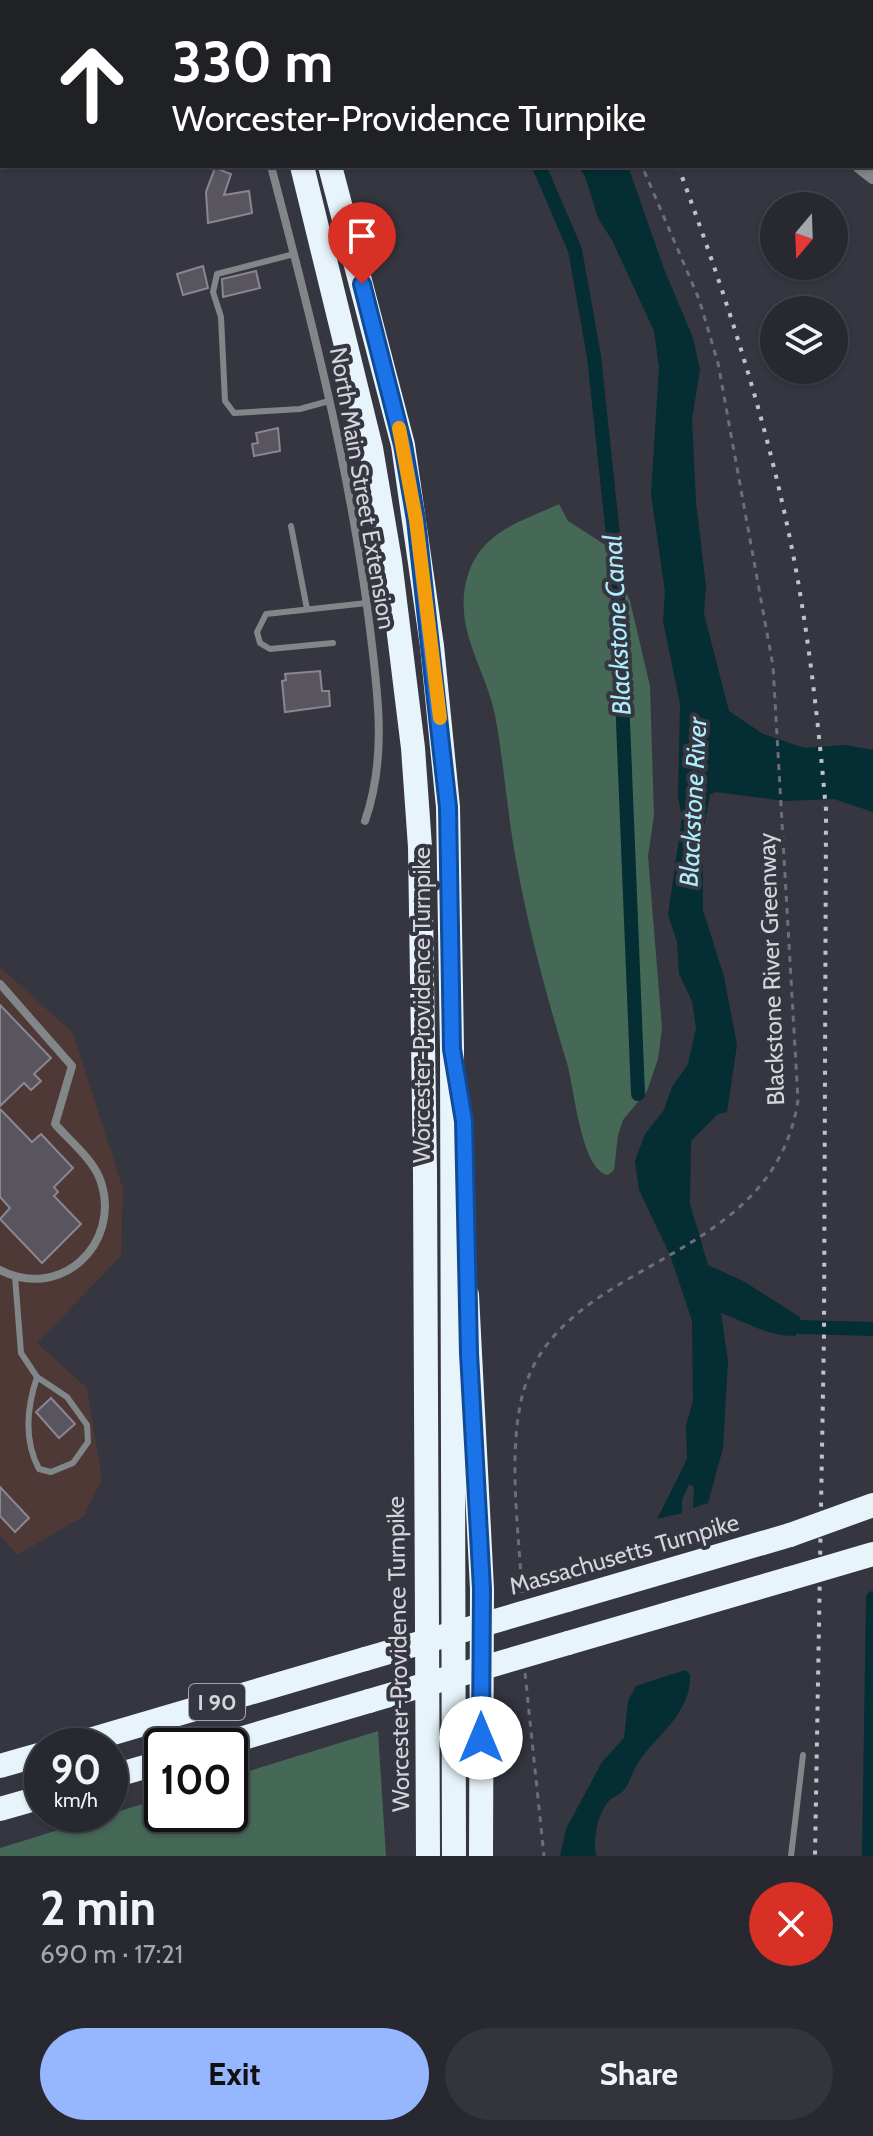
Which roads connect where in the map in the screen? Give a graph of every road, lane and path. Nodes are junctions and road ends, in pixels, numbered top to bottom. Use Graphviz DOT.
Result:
graph roads {
  1 [pos="272,168"];
  2 [pos="302,168"];
  3 [pos="331,168"];
  4 [pos="643,168"];
  5 [pos="294,254"];
  6 [pos="329,401"];
  7 [pos="291,526"];
  8 [pos="367,603"];
  9 [pos="307,609"];
  10 [pos="333,643"];
  11 [pos="365,821"];
  12 [pos="0,984"];
  13 [pos="452,1049"];
  14 [pos="0,1270"];
  15 [pos="15,1276"];
  16 [pos="37,1377"];
  17 [pos="873,1505"];
  18 [pos="873,1514"];
  19 [pos="790,1535"];
  20 [pos="873,1554"];
  21 [pos="873,1569"];
  22 [pos="788,1579"];
  23 [pos="522,1594"];
  24 [pos="525,1672"];
  25 [pos="128,1729"];
  26 [pos="248,1737"];
  27 [pos="803,1755"];
  28 [pos="24,1759"];
  29 [pos="0,1766"];
  30 [pos="24,1802"];
  31 [pos="0,1809"];
  32 [pos="428,1856"];
  33 [pos="454,1856"];
  34 [pos="481,1856"];
  35 [pos="544,1856"];
  36 [pos="791,1856"];
  1 -- 5 [label="street, North Main Street Extension"];
  2 -- 32 [label="highway, Worcester-Providence Turnpike"];
  3 -- 13 [label="highway, Worcester-Providence Turnpike"];
  4 -- 23 [label="path, Blackstone River Greenway"];
  5 -- 6 [label="street, North Main Street Extension"];
  5 -- 6 [label="lane"];
  6 -- 8 [label="street, North Main Street Extension"];
  7 -- 9 [label="lane"];
  8 -- 9 [label="lane"];
  8 -- 11 [label="street, North Main Street Extension"];
  9 -- 10 [label="lane"];
  12 -- 15 [label="street"];
  13 -- 33 [label="highway, Worcester-Providence Turnpike"];
  13 -- 34 [label="highway"];
  14 -- 15 [label="street"];
  15 -- 16 [label="lane"];
  16 -- 16 [label="lane"];
  17 -- 19 [label="highway, bridge"];
  18 -- 19 [label="highway, Massachusetts Turnpike / I 90, bridge"];
  19 -- 25 [label="highway, Massachusetts Turnpike / I 90, bridge"];
  20 -- 22 [label="highway, I 90, bridge"];
  21 -- 22 [label="highway, bridge"];
  22 -- 26 [label="highway, I 90, bridge"];
  24 -- 35 [label="path"];
  27 -- 36 [label="lane"];
  28 -- 29 [label="highway"];
  30 -- 31 [label="highway"];
}
